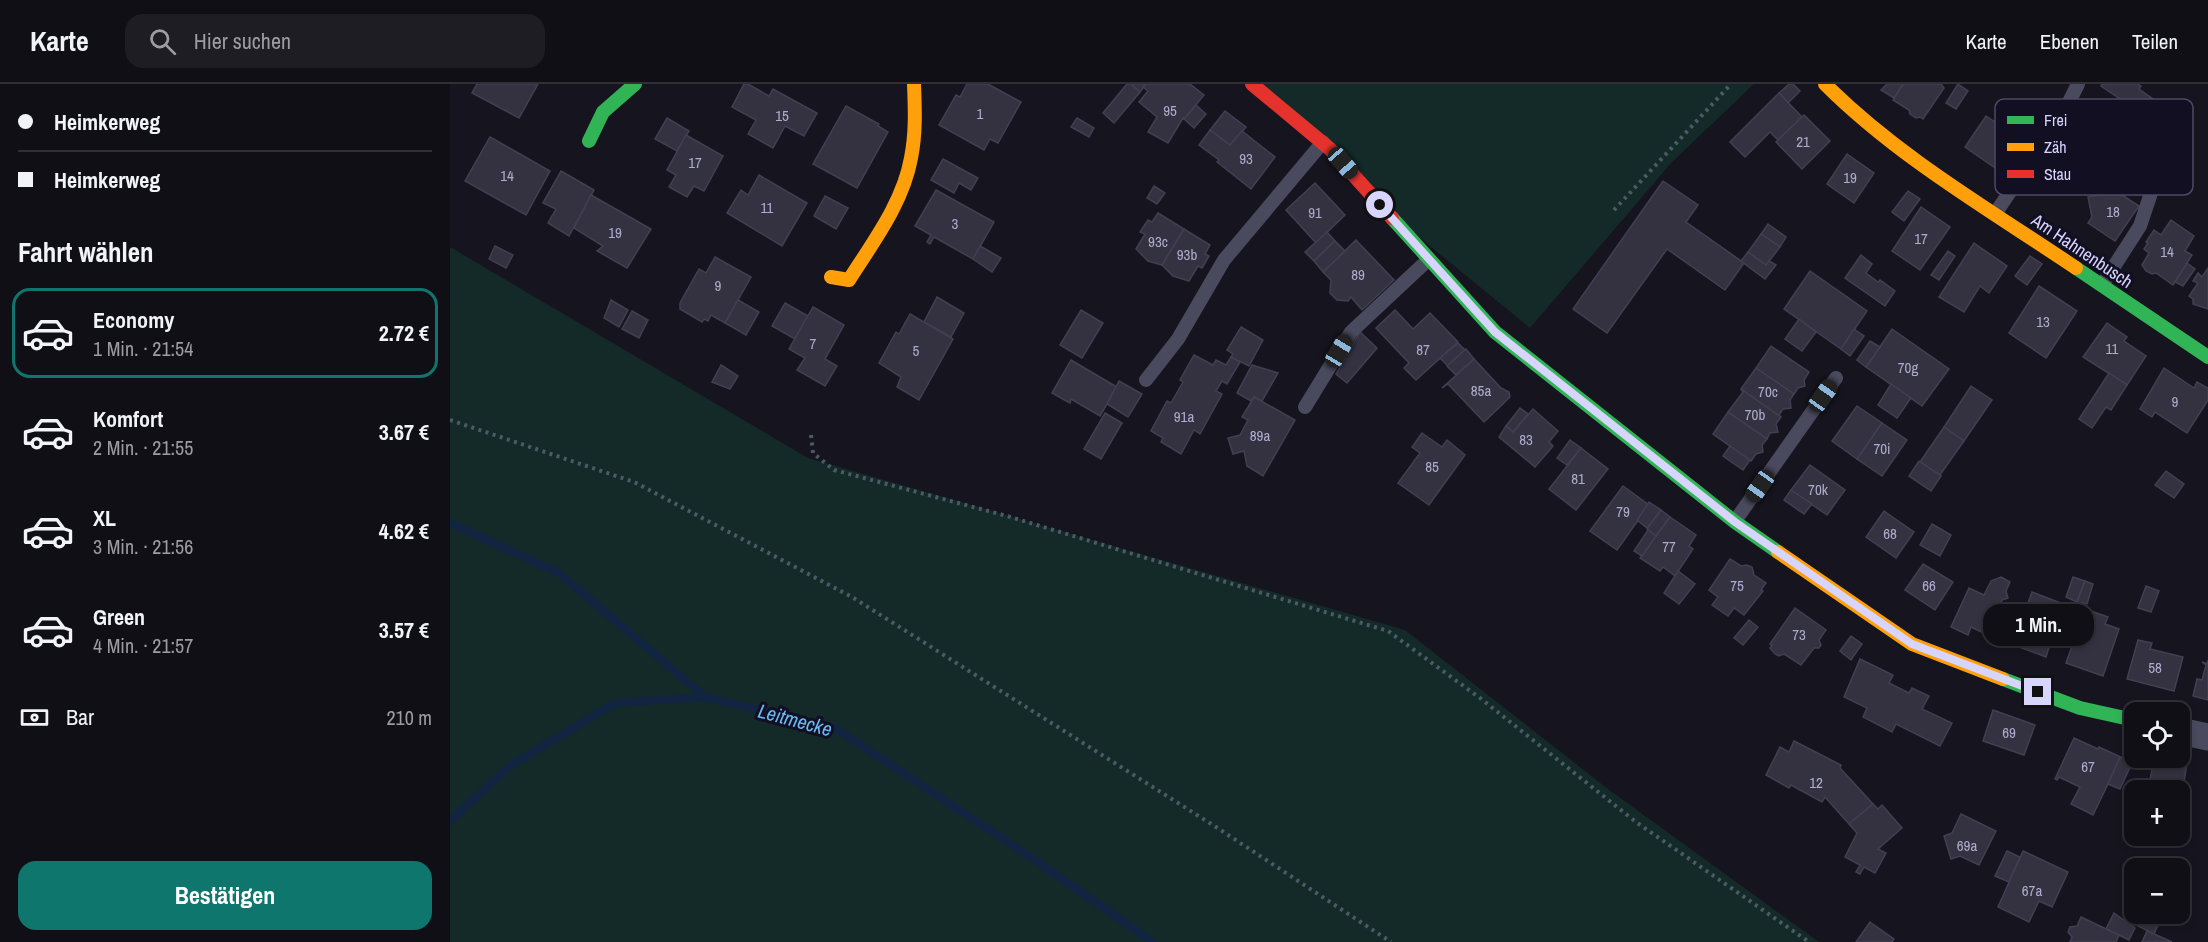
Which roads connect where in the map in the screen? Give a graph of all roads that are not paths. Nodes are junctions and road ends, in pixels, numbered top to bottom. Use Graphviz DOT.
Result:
graph roads {
  1 [pos="635,84"];
  2 [pos="914,84"];
  3 [pos="1252,84"];
  4 [pos="1825,84"];
  5 [pos="2078,84"];
  6 [pos="2070,99"];
  7 [pos="589,141"];
  8 [pos="1323,142"];
  9 [pos="2008,195"];
  10 [pos="2150,195"];
  11 [pos="1995,214"];
  12 [pos="1429,259"];
  13 [pos="831,277"];
  14 [pos="2102,285"];
  15 [pos="2208,357"];
  16 [pos="1836,378"];
  17 [pos="1146,381"];
  18 [pos="1305,407"];
  19 [pos="1735,522"];
  20 [pos="2124,718"];
  21 [pos="2190,733"];
  22 [pos="2208,737"];
  1 -- 7 [label="street"];
  2 -- 13 [label="street"];
  3 -- 8 [label="street"];
  4 -- 11 [label="street, Am Hahnenbusch"];
  5 -- 6 [label="lane"];
  8 -- 12 [label="street"];
  8 -- 17 [label="lane"];
  9 -- 11 [label="lane"];
  10 -- 14 [label="lane"];
  11 -- 14 [label="street, Am Hahnenbusch"];
  12 -- 18 [label="lane"];
  12 -- 19 [label="street"];
  14 -- 15 [label="street, Am Hahnenbusch"];
  16 -- 19 [label="lane"];
  19 -- 20 [label="street"];
  21 -- 22 [label="street"];
}
